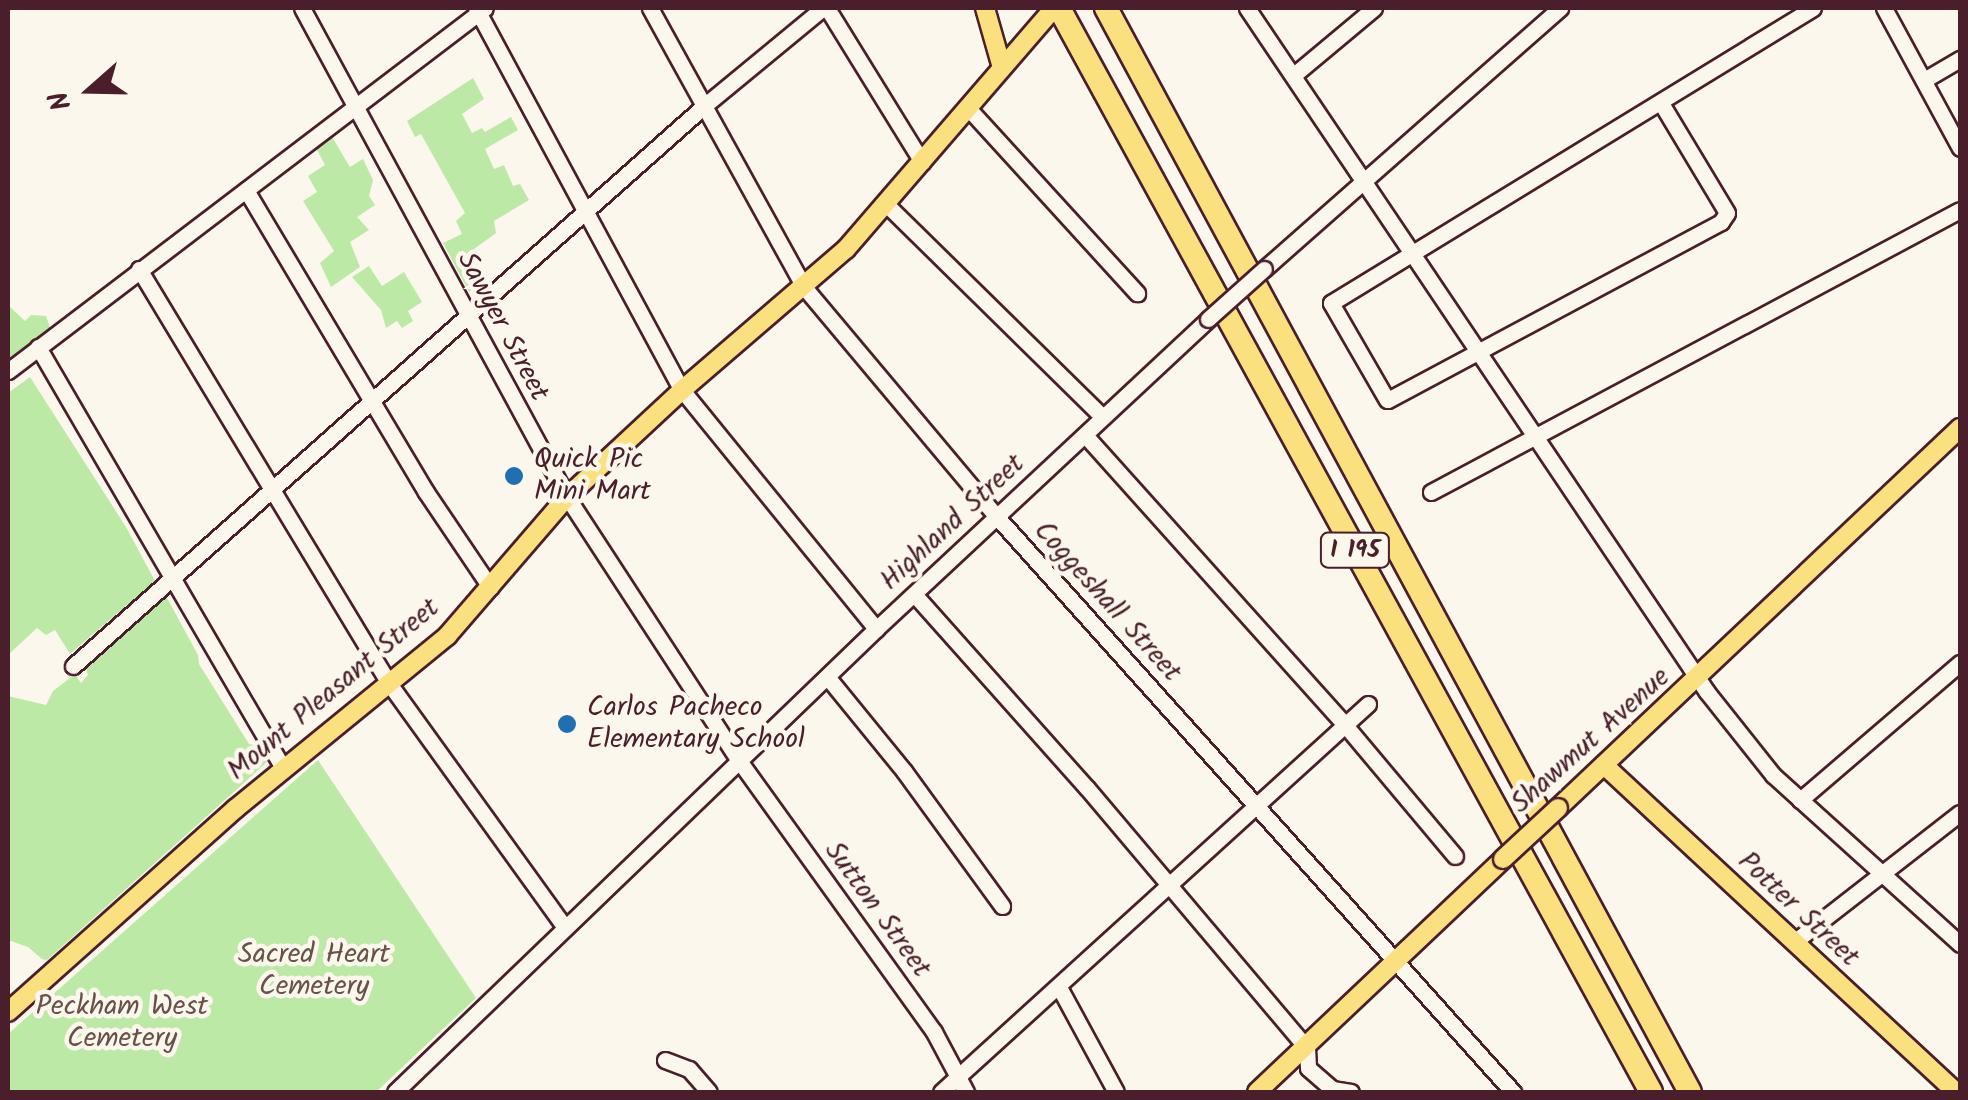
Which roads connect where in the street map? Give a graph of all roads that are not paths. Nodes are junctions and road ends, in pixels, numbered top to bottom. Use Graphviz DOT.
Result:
graph roads {
  1 [pos="302,8"];
  2 [pos="825,8"];
  3 [pos="986,8"];
  4 [pos="1056,8"];
  5 [pos="1106,8"];
  6 [pos="1247,8"];
  7 [pos="1374,8"];
  8 [pos="1560,8"];
  9 [pos="1813,8"];
  10 [pos="1884,8"];
  11 [pos="480,9"];
  12 [pos="655,10"];
  13 [pos="1960,58"];
  14 [pos="1002,64"];
  15 [pos="1295,74"];
  16 [pos="1924,80"];
  17 [pos="354,103"];
  18 [pos="1661,103"];
  19 [pos="704,106"];
  20 [pos="968,108"];
  21 [pos="1960,148"];
  22 [pos="922,162"];
  23 [pos="1363,181"];
  24 [pos="246,190"];
  25 [pos="886,204"];
  26 [pos="1960,210"];
  27 [pos="585,214"];
  28 [pos="1412,254"];
  29 [pos="139,269"];
  30 [pos="804,287"];
  31 [pos="1137,293"];
  32 [pos="466,314"];
  33 [pos="38,346"];
  34 [pos="1480,354"];
  35 [pos="8,372"];
  36 [pos="682,390"];
  37 [pos="372,399"];
  38 [pos="1103,417"];
  39 [pos="1960,428"];
  40 [pos="1084,435"];
  41 [pos="1534,437"];
  42 [pos="271,488"];
  43 [pos="1431,492"];
  44 [pos="568,498"];
  45 [pos="997,516"];
  46 [pos="174,578"];
  47 [pos="490,587"];
  48 [pos="914,594"];
  49 [pos="876,629"];
  50 [pos="1960,662"];
  51 [pos="73,666"];
  52 [pos="829,678"];
  53 [pos="1698,681"];
  54 [pos="388,682"];
  55 [pos="1368,704"];
  56 [pos="1345,725"];
  57 [pos="740,762"];
  58 [pos="1604,766"];
  59 [pos="283,768"];
  60 [pos="1800,800"];
  61 [pos="1257,808"];
  62 [pos="1960,813"];
  63 [pos="1455,856"];
  64 [pos="1882,875"];
  65 [pos="1170,885"];
  66 [pos="1002,906"];
  67 [pos="565,927"];
  68 [pos="1794,942"];
  69 [pos="1960,944"];
  70 [pos="1396,962"];
  71 [pos="1059,987"];
  72 [pos="8,1012"];
  73 [pos="1306,1048"];
  74 [pos="664,1060"];
  75 [pos="962,1085"];
  76 [pos="395,1092"];
  77 [pos="709,1092"];
  78 [pos="941,1092"];
  79 [pos="1116,1092"];
  80 [pos="1257,1092"];
  81 [pos="1352,1092"];
  82 [pos="1513,1092"];
  83 [pos="1651,1092"];
  84 [pos="1690,1092"];
  85 [pos="1956,1092"];
  1 -- 17 [label="street, Sawyer Street"];
  2 -- 19 [label="street"];
  2 -- 22 [label="street"];
  3 -- 14 [label="main road"];
  4 -- 14 [label="main road, Mount Pleasant Street"];
  4 -- 83 [label="highway, I 195"];
  5 -- 84 [label="highway, I 195"];
  6 -- 15 [label="street"];
  7 -- 15 [label="street"];
  8 -- 23 [label="street, Highland Street"];
  9 -- 18 [label="street"];
  10 -- 16 [label="street"];
  11 -- 17 [label="street"];
  11 -- 27 [label="street"];
  12 -- 19 [label="street, Coggeshall Street"];
  13 -- 16 [label="street"];
  14 -- 20 [label="main road, Mount Pleasant Street"];
  15 -- 23 [label="street"];
  16 -- 21 [label="street"];
  17 -- 24 [label="street"];
  17 -- 32 [label="street, Sawyer Street"];
  18 -- 28 [label="street"];
  18 -- 34 [label="street"];
  19 -- 27 [label="street"];
  19 -- 30 [label="street, Coggeshall Street"];
  20 -- 22 [label="main road, Mount Pleasant Street"];
  20 -- 31 [label="street"];
  22 -- 25 [label="main road, Mount Pleasant Street"];
  23 -- 28 [label="street"];
  23 -- 38 [label="street, Highland Street, bridge"];
  24 -- 29 [label="street"];
  24 -- 37 [label="street"];
  25 -- 30 [label="main road, Mount Pleasant Street"];
  25 -- 38 [label="street"];
  26 -- 41 [label="street"];
  27 -- 32 [label="street"];
  27 -- 36 [label="street"];
  28 -- 34 [label="street"];
  28 -- 34 [label="street"];
  29 -- 33 [label="street"];
  29 -- 42 [label="street"];
  30 -- 36 [label="main road, Mount Pleasant Street"];
  30 -- 45 [label="street, Coggeshall Street"];
  32 -- 37 [label="street"];
  32 -- 44 [label="street, Sawyer Street"];
  33 -- 35 [label="street"];
  33 -- 46 [label="street"];
  34 -- 41 [label="street"];
  36 -- 44 [label="main road, Mount Pleasant Street"];
  36 -- 49 [label="street"];
  37 -- 42 [label="street"];
  37 -- 47 [label="street"];
  38 -- 40 [label="street, Highland Street"];
  39 -- 53 [label="main road, Shawmut Avenue"];
  40 -- 45 [label="street, Highland Street"];
  40 -- 56 [label="street"];
  41 -- 43 [label="street"];
  41 -- 53 [label="street"];
  42 -- 46 [label="street"];
  42 -- 54 [label="street"];
  44 -- 47 [label="main road, Mount Pleasant Street"];
  44 -- 57 [label="street, Sawyer Street"];
  45 -- 48 [label="street, Highland Street"];
  45 -- 61 [label="street, Coggeshall Street"];
  46 -- 51 [label="street"];
  46 -- 59 [label="street"];
  47 -- 54 [label="main road, Mount Pleasant Street"];
  48 -- 49 [label="street, Highland Street"];
  48 -- 65 [label="street"];
  49 -- 52 [label="street, Highland Street"];
  50 -- 60 [label="street"];
  52 -- 57 [label="street, Highland Street"];
  52 -- 66 [label="street"];
  53 -- 58 [label="main road, Shawmut Avenue"];
  53 -- 60 [label="street"];
  54 -- 59 [label="main road, Mount Pleasant Street"];
  54 -- 67 [label="street"];
  55 -- 56 [label="street"];
  56 -- 61 [label="street"];
  56 -- 63 [label="street"];
  57 -- 67 [label="street, Highland Street"];
  57 -- 75 [label="street, Sutton Street"];
  58 -- 68 [label="main road, Potter Street"];
  58 -- 70 [label="main road, Shawmut Avenue, bridge"];
  59 -- 72 [label="main road, Mount Pleasant Street"];
  60 -- 64 [label="street"];
  61 -- 65 [label="street"];
  61 -- 70 [label="street, Coggeshall Street"];
  62 -- 64 [label="street"];
  64 -- 68 [label="street"];
  64 -- 69 [label="street"];
  65 -- 71 [label="street"];
  65 -- 73 [label="street"];
  67 -- 76 [label="street, Highland Street"];
  68 -- 85 [label="main road, Potter Street"];
  70 -- 73 [label="main road, Shawmut Avenue"];
  70 -- 82 [label="street, Coggeshall Street"];
  71 -- 75 [label="street"];
  71 -- 79 [label="street"];
  73 -- 80 [label="main road, Shawmut Avenue"];
  73 -- 81 [label="street"];
  74 -- 77 [label="street"];
  75 -- 78 [label="street"];
}
